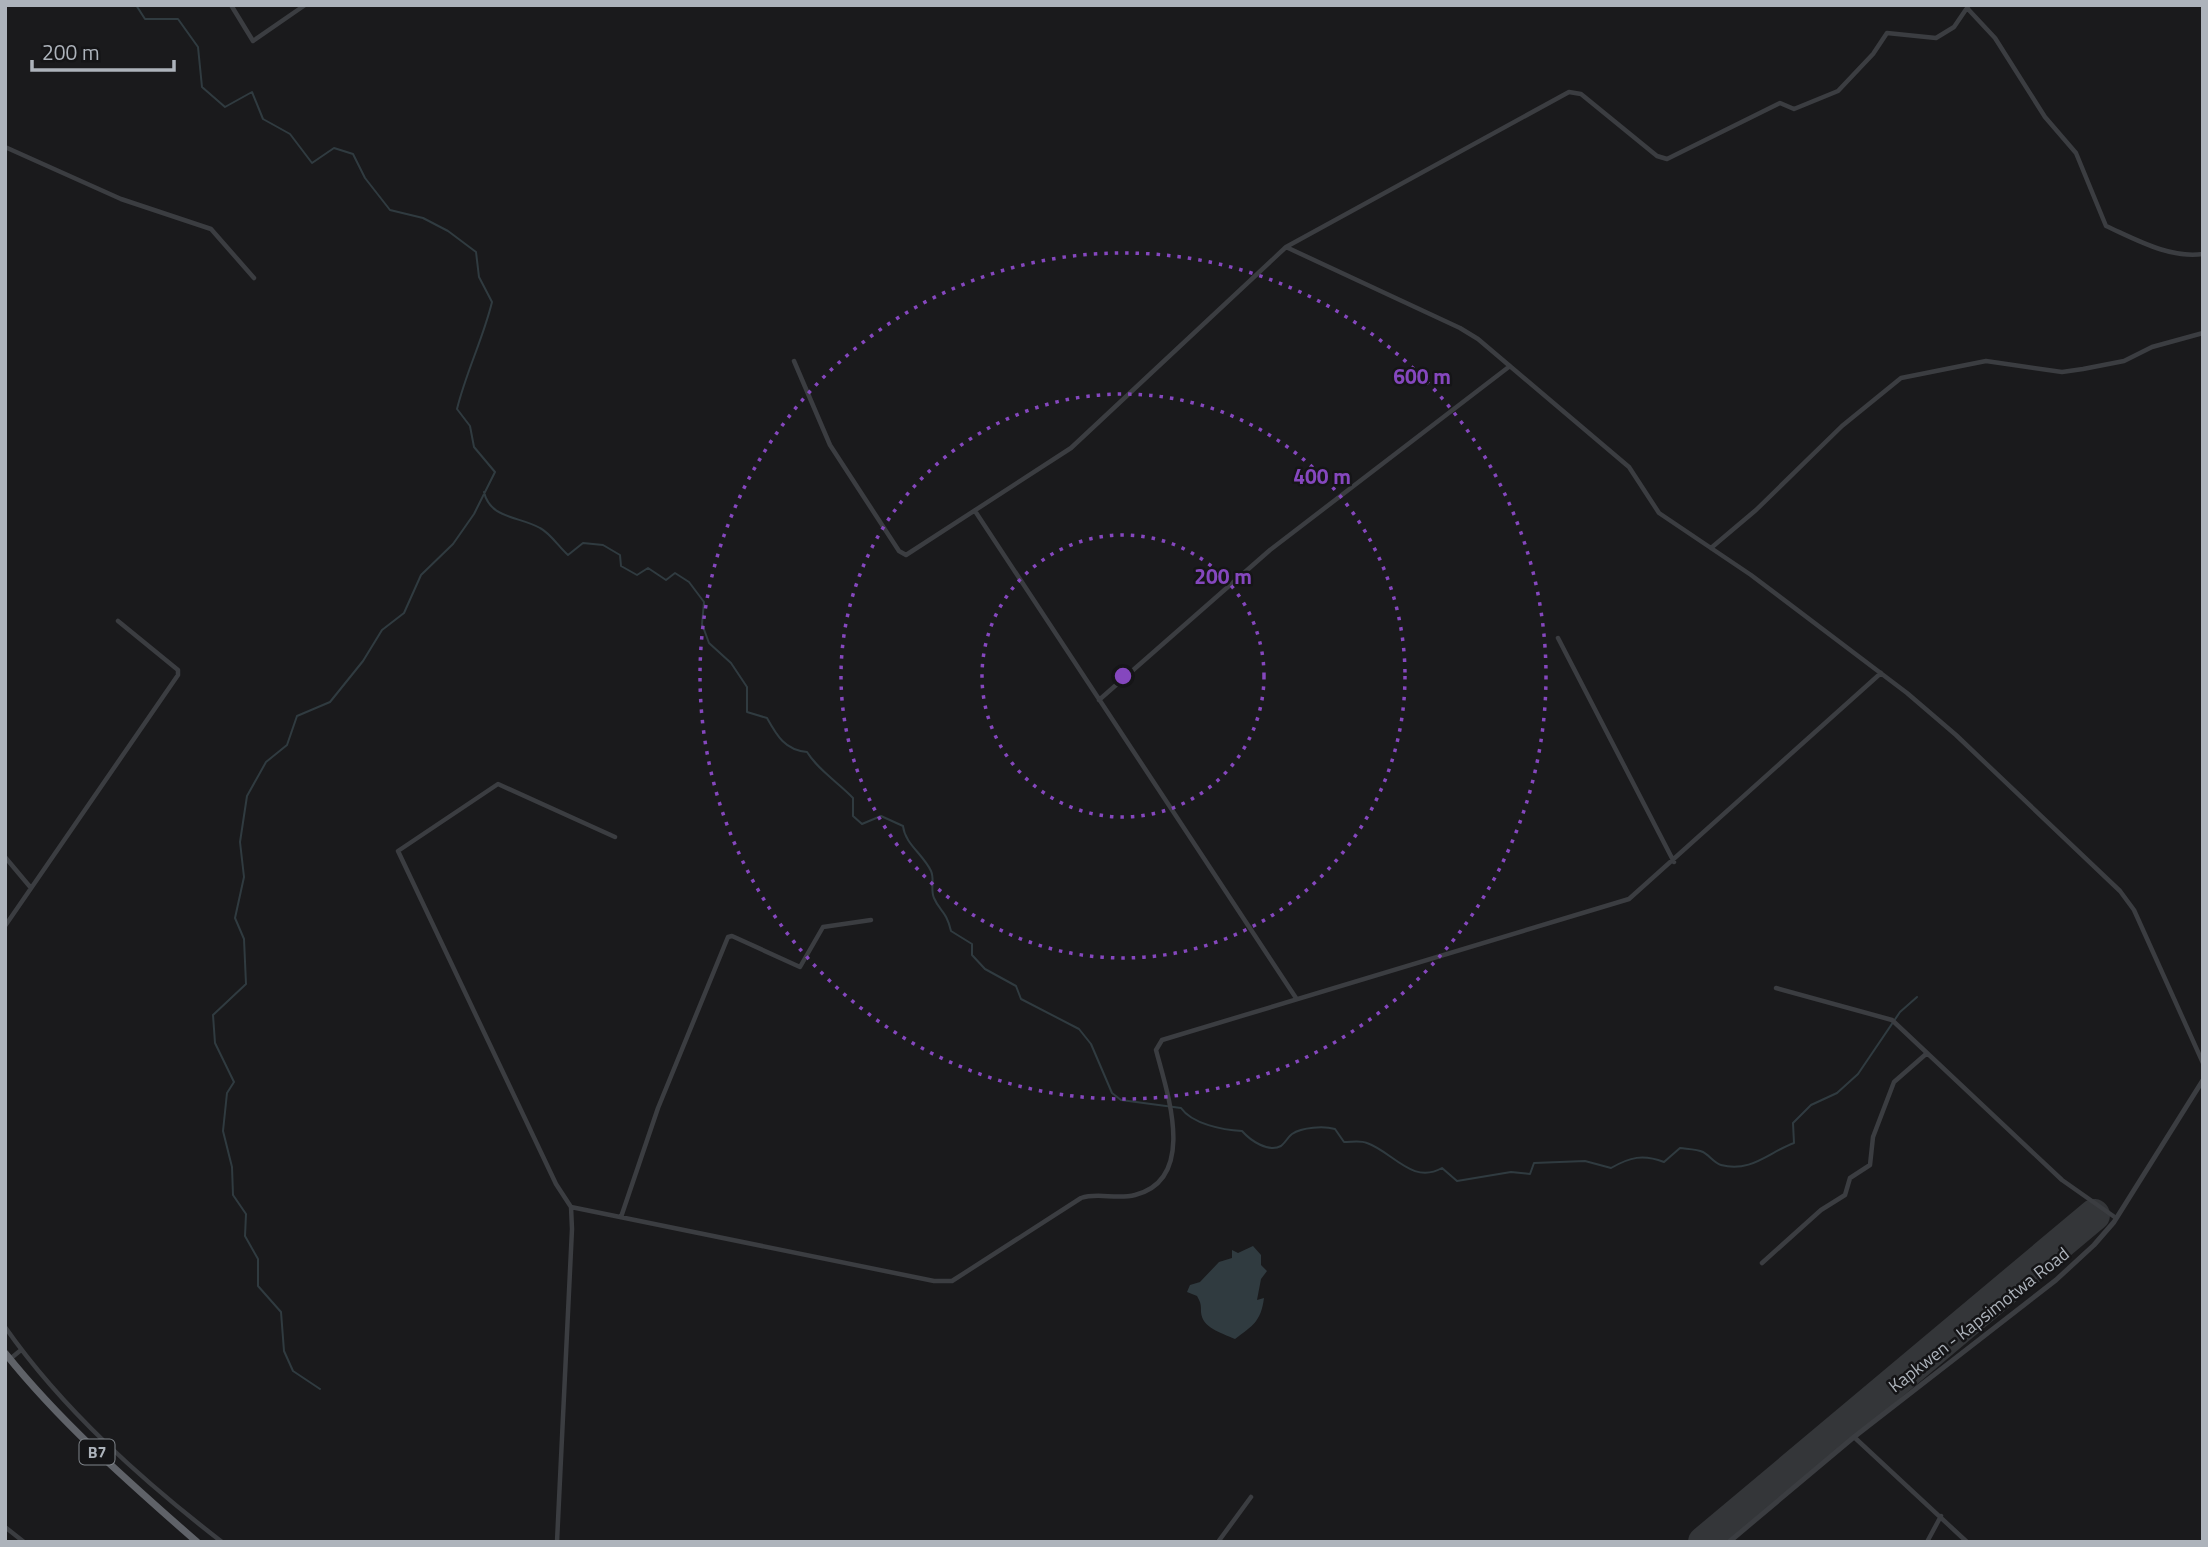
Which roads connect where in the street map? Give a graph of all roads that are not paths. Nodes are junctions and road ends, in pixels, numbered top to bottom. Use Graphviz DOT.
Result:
graph roads {
  1 [pos="230,5"];
  2 [pos="305,5"];
  3 [pos="1968,7"];
  4 [pos="5,147"];
  5 [pos="1286,247"];
  6 [pos="2203,254"];
  7 [pos="254,278"];
  8 [pos="2203,333"];
  9 [pos="794,361"];
  10 [pos="1510,366"];
  11 [pos="975,511"];
  12 [pos="1710,548"];
  13 [pos="118,621"];
  14 [pos="1558,638"];
  15 [pos="1881,673"];
  16 [pos="1098,700"];
  17 [pos="615,837"];
  18 [pos="5,857"];
  19 [pos="1674,862"];
  20 [pos="31,888"];
  21 [pos="871,920"];
  22 [pos="5,926"];
  23 [pos="1776,988"];
  24 [pos="1296,998"];
  25 [pos="1926,1054"];
  26 [pos="2203,1063"];
  27 [pos="2203,1080"];
  28 [pos="571,1207"];
  29 [pos="621,1217"];
  30 [pos="2116,1218"];
  31 [pos="1762,1263"];
  32 [pos="5,1327"];
  33 [pos="21,1350"];
  34 [pos="8,1356"];
  35 [pos="1854,1437"];
  36 [pos="1251,1497"];
  37 [pos="1941,1516"];
  38 [pos="5,1527"];
  39 [pos="23,1542"];
  40 [pos="197,1542"];
  41 [pos="222,1542"];
  42 [pos="557,1542"];
  43 [pos="1218,1542"];
  44 [pos="1729,1542"];
  45 [pos="1927,1542"];
  46 [pos="1967,1542"];
  1 -- 2 [label="street"];
  3 -- 5 [label="street"];
  3 -- 6 [label="street"];
  4 -- 7 [label="street"];
  5 -- 10 [label="street"];
  5 -- 11 [label="street"];
  8 -- 12 [label="street"];
  9 -- 11 [label="street"];
  10 -- 12 [label="street"];
  10 -- 16 [label="street"];
  11 -- 16 [label="street"];
  12 -- 15 [label="street"];
  13 -- 20 [label="street"];
  14 -- 19 [label="street"];
  15 -- 19 [label="street"];
  15 -- 26 [label="street"];
  16 -- 24 [label="street"];
  17 -- 28 [label="street"];
  18 -- 20 [label="street"];
  19 -- 24 [label="street"];
  20 -- 22 [label="street"];
  21 -- 29 [label="street"];
  23 -- 25 [label="street"];
  24 -- 29 [label="street"];
  25 -- 30 [label="street"];
  25 -- 31 [label="street"];
  27 -- 30 [label="street, Kapkwen - Kapsimotwa Road"];
  28 -- 29 [label="street"];
  28 -- 42 [label="street"];
  30 -- 35 [label="street, Kapkwen - Kapsimotwa Road"];
  32 -- 33 [label="street"];
  33 -- 34 [label="street"];
  33 -- 41 [label="street"];
  34 -- 40 [label="highway, B7"];
  35 -- 37 [label="street"];
  35 -- 44 [label="street, Kapkwen - Kapsimotwa Road"];
  36 -- 43 [label="street"];
  37 -- 45 [label="street"];
  37 -- 46 [label="street"];
  38 -- 39 [label="street"];
}
